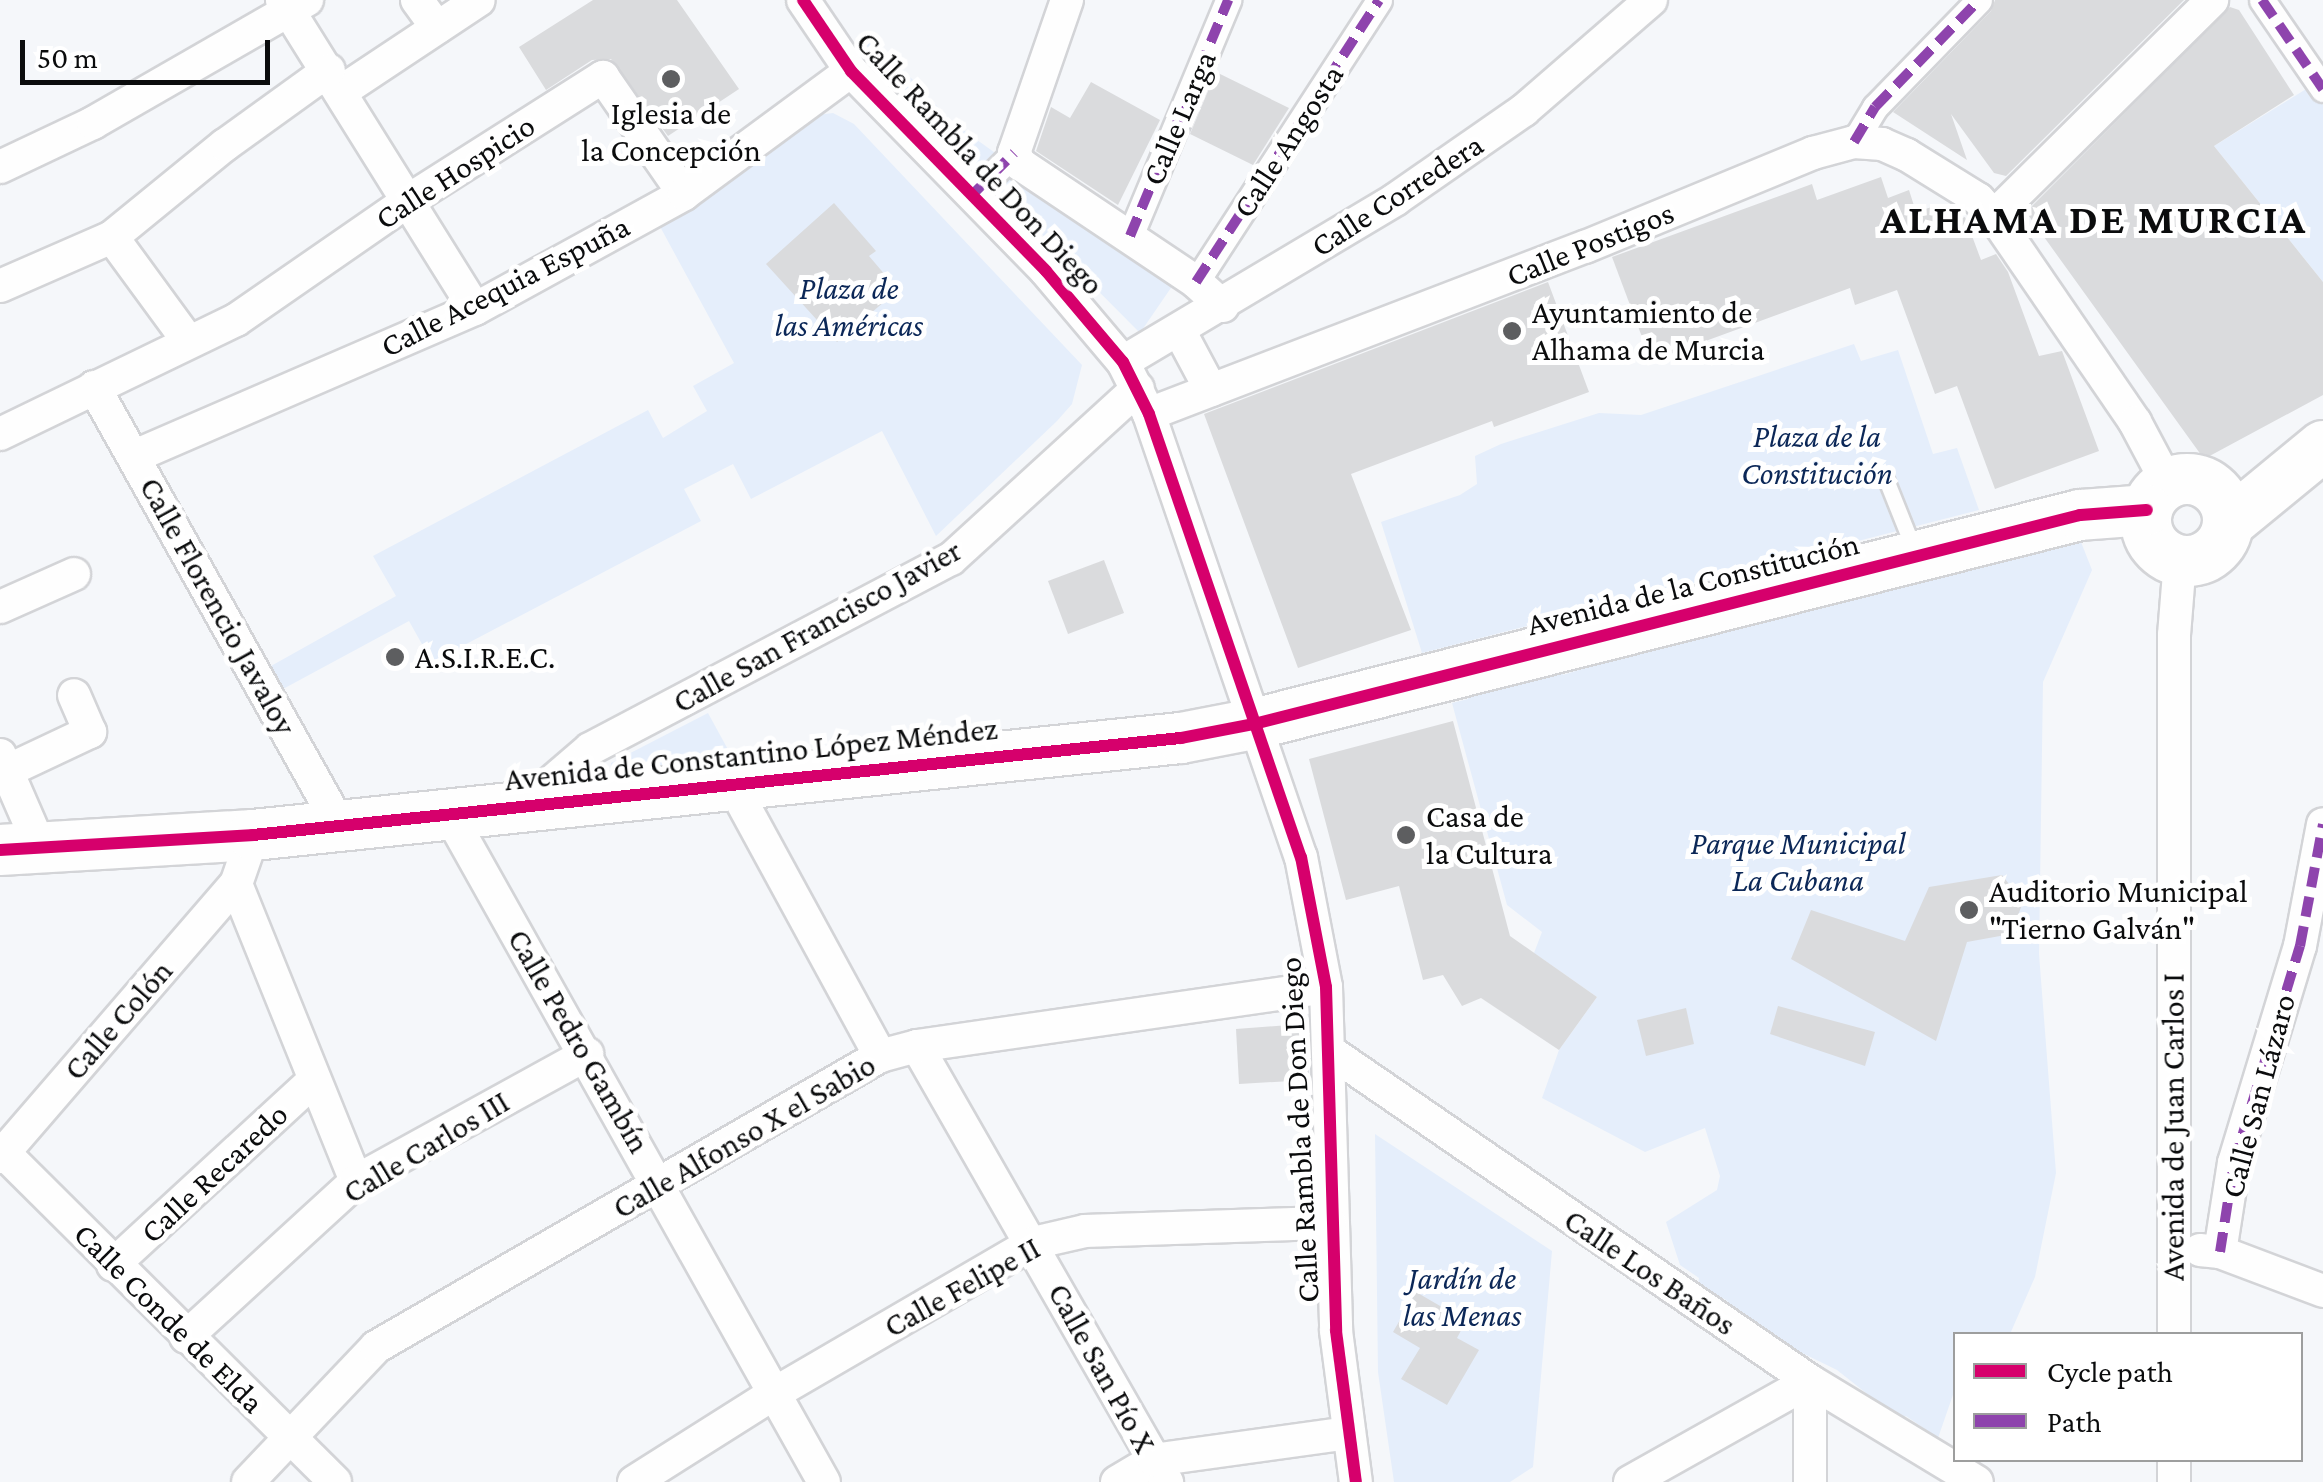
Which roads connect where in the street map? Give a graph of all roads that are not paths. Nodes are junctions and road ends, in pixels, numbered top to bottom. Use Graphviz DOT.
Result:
graph roads {
  1 [pos="417,0"];
  2 [pos="479,0"];
  3 [pos="1068,0"];
  4 [pos="1228,0"];
  5 [pos="1380,0"];
  6 [pos="1651,0"];
  7 [pos="1979,0"];
  8 [pos="2212,0"];
  9 [pos="2262,0"];
  10 [pos="293,4"];
  11 [pos="814,6"];
  12 [pos="437,28"];
  13 [pos="850,71"];
  14 [pos="336,80"];
  15 [pos="2323,89"];
  16 [pos="1854,142"];
  17 [pos="1014,153"];
  18 [pos="0,167"];
  19 [pos="684,194"];
  20 [pos="971,196"];
  21 [pos="409,200"];
  22 [pos="1994,216"];
  23 [pos="1130,236"];
  24 [pos="112,238"];
  25 [pos="1196,282"];
  26 [pos="0,286"];
  27 [pos="1223,306"];
  28 [pos="475,308"];
  29 [pos="1180,332"];
  30 [pos="188,341"];
  31 [pos="94,388"];
  32 [pos="1137,388"];
  33 [pos="1211,390"];
  34 [pos="0,434"];
  35 [pos="2323,438"];
  36 [pos="2323,446"];
  37 [pos="135,456"];
  38 [pos="1885,477"];
  39 [pos="2190,502"];
  40 [pos="1917,556"];
  41 [pos="2180,560"];
  42 [pos="74,574"];
  43 [pos="0,607"];
  44 [pos="74,695"];
  45 [pos="1254,724"];
  46 [pos="4,763"];
  47 [pos="732,784"];
  48 [pos="526,804"];
  49 [pos="448,812"];
  50 [pos="2323,824"];
  51 [pos="340,826"];
  52 [pos="253,835"];
  53 [pos="20,849"];
  54 [pos="236,884"];
  55 [pos="1326,987"];
  56 [pos="916,1046"];
  57 [pos="1329,1051"];
  58 [pos="587,1054"];
  59 [pos="880,1056"];
  60 [pos="314,1080"];
  61 [pos="2,1155"];
  62 [pos="356,1180"];
  63 [pos="661,1186"];
  64 [pos="1330,1222"];
  65 [pos="1032,1243"];
  66 [pos="2174,1248"];
  67 [pos="2220,1252"];
  68 [pos="114,1265"];
  69 [pos="2323,1291"];
  70 [pos="2174,1332"];
  71 [pos="186,1336"];
  72 [pos="1810,1381"];
  73 [pos="774,1393"];
  74 [pos="1348,1433"];
  75 [pos="288,1436"];
  76 [pos="1160,1471"];
  77 [pos="1967,1479"];
  78 [pos="248,1482"];
  79 [pos="335,1482"];
  80 [pos="634,1482"];
  81 [pos="824,1482"];
  82 [pos="1117,1482"];
  83 [pos="1356,1482"];
  84 [pos="1630,1482"];
  85 [pos="1810,1482"];
  1 -- 12 [label="street"];
  2 -- 12 [label="street"];
  3 -- 17 [label="street"];
  4 -- 23 [label="street, Calle Larga"];
  5 -- 25 [label="street, Calle Angosta"];
  6 -- 27 [label="street, Calle Corredera"];
  7 -- 16 [label="street"];
  8 -- 22 [label="street"];
  9 -- 15 [label="street"];
  10 -- 14 [label="street"];
  10 -- 18 [label="street"];
  11 -- 13 [label="street, Calle Rambla de Don Diego"];
  12 -- 14 [label="street"];
  13 -- 19 [label="street, Calle Acequia Espuña"];
  13 -- 20 [label="street, Calle Rambla de Don Diego"];
  14 -- 21 [label="street"];
  14 -- 24 [label="street"];
  16 -- 22 [label="street"];
  16 -- 33 [label="street, Calle Postigos"];
  17 -- 20 [label="street"];
  17 -- 23 [label="street, Calle Rambla de Don Diego"];
  19 -- 21 [label="street, Calle Hospicio"];
  19 -- 28 [label="street, Calle Acequia Espuña"];
  20 -- 32 [label="street, Calle Rambla de Don Diego"];
  21 -- 28 [label="street"];
  21 -- 30 [label="street, Calle Hospicio"];
  22 -- 39 [label="street"];
  23 -- 25 [label="street, Calle Rambla de Don Diego"];
  24 -- 26 [label="street"];
  24 -- 30 [label="street"];
  25 -- 27 [label="street, Calle Rambla de Don Diego"];
  27 -- 29 [label="street, Calle Corredera"];
  28 -- 37 [label="street, Calle Acequia Espuña"];
  29 -- 32 [label="street, Calle Corredera"];
  29 -- 33 [label="street"];
  30 -- 31 [label="street, Calle Hospicio"];
  31 -- 34 [label="street, Calle Hospicio"];
  31 -- 37 [label="street, Calle Florencio Javaloy"];
  32 -- 33 [label="street, Calle Postigos"];
  32 -- 45 [label="street, Calle Rambla de Don Diego"];
  32 -- 48 [label="street, Calle San Francisco Javier"];
  35 -- 39 [label="main road"];
  36 -- 39 [label="main road"];
  37 -- 51 [label="street, Calle Florencio Javaloy"];
  38 -- 40 [label="lane"];
  39 -- 40 [label="main road, Avenida de la Constitución"];
  39 -- 41 [label="main road"];
  40 -- 45 [label="main road, Avenida de la Constitución"];
  41 -- 66 [label="street, Avenida de Juan Carlos I"];
  42 -- 43 [label="street"];
  44 -- 46 [label="street"];
  45 -- 47 [label="main road, Avenida de Constantino López Méndez"];
  45 -- 55 [label="street, Calle Rambla de Don Diego"];
  46 -- 53 [label="street"];
  47 -- 48 [label="main road, Avenida de Constantino López Méndez"];
  47 -- 59 [label="street"];
  48 -- 49 [label="main road, Avenida de Constantino López Méndez"];
  49 -- 51 [label="main road, Avenida de Constantino López Méndez"];
  49 -- 58 [label="street, Calle Pedro Gambín"];
  50 -- 67 [label="street, Calle San Lázaro"];
  51 -- 52 [label="main road, Avenida de Constantino López Méndez"];
  52 -- 53 [label="main road, Avenida de Constantino López Méndez"];
  52 -- 54 [label="street"];
  54 -- 60 [label="street"];
  54 -- 61 [label="street, Calle Colón"];
  55 -- 56 [label="street, Calle Alfonso X el Sabio"];
  55 -- 57 [label="street, Calle Rambla de Don Diego"];
  56 -- 59 [label="street, Calle Alfonso X el Sabio"];
  56 -- 65 [label="street, Calle San Pío X"];
  57 -- 64 [label="street, Calle Rambla de Don Diego"];
  57 -- 72 [label="street, Calle Los Baños"];
  58 -- 62 [label="street, Calle Carlos III"];
  58 -- 63 [label="street, Calle Pedro Gambín"];
  59 -- 63 [label="street, Calle Alfonso X el Sabio"];
  60 -- 62 [label="street"];
  60 -- 68 [label="street, Calle Recaredo"];
  61 -- 68 [label="street, Calle Conde de Elda"];
  62 -- 71 [label="street, Calle Carlos III"];
  63 -- 73 [label="street, Calle Pedro Gambín"];
  63 -- 75 [label="street, Calle Alfonso X el Sabio"];
  64 -- 65 [label="street, Calle Felipe II"];
  64 -- 74 [label="street, Calle Rambla de Don Diego"];
  65 -- 73 [label="street, Calle Felipe II"];
  65 -- 76 [label="street, Calle San Pío X"];
  66 -- 67 [label="street"];
  66 -- 70 [label="street, Avenida de Juan Carlos I"];
  67 -- 69 [label="street"];
  68 -- 71 [label="street, Calle Conde de Elda"];
  71 -- 75 [label="street, Calle Conde de Elda"];
  72 -- 77 [label="street, Calle Los Baños"];
  72 -- 84 [label="street"];
  72 -- 85 [label="street"];
  73 -- 80 [label="street, Calle Felipe II"];
  73 -- 81 [label="street, Calle Pedro Gambín"];
  74 -- 76 [label="street"];
  74 -- 83 [label="street, Calle Rambla de Don Diego"];
  75 -- 78 [label="street, Calle Alfonso X el Sabio"];
  75 -- 79 [label="street, Calle Conde de Elda"];
  76 -- 82 [label="street"];
}
